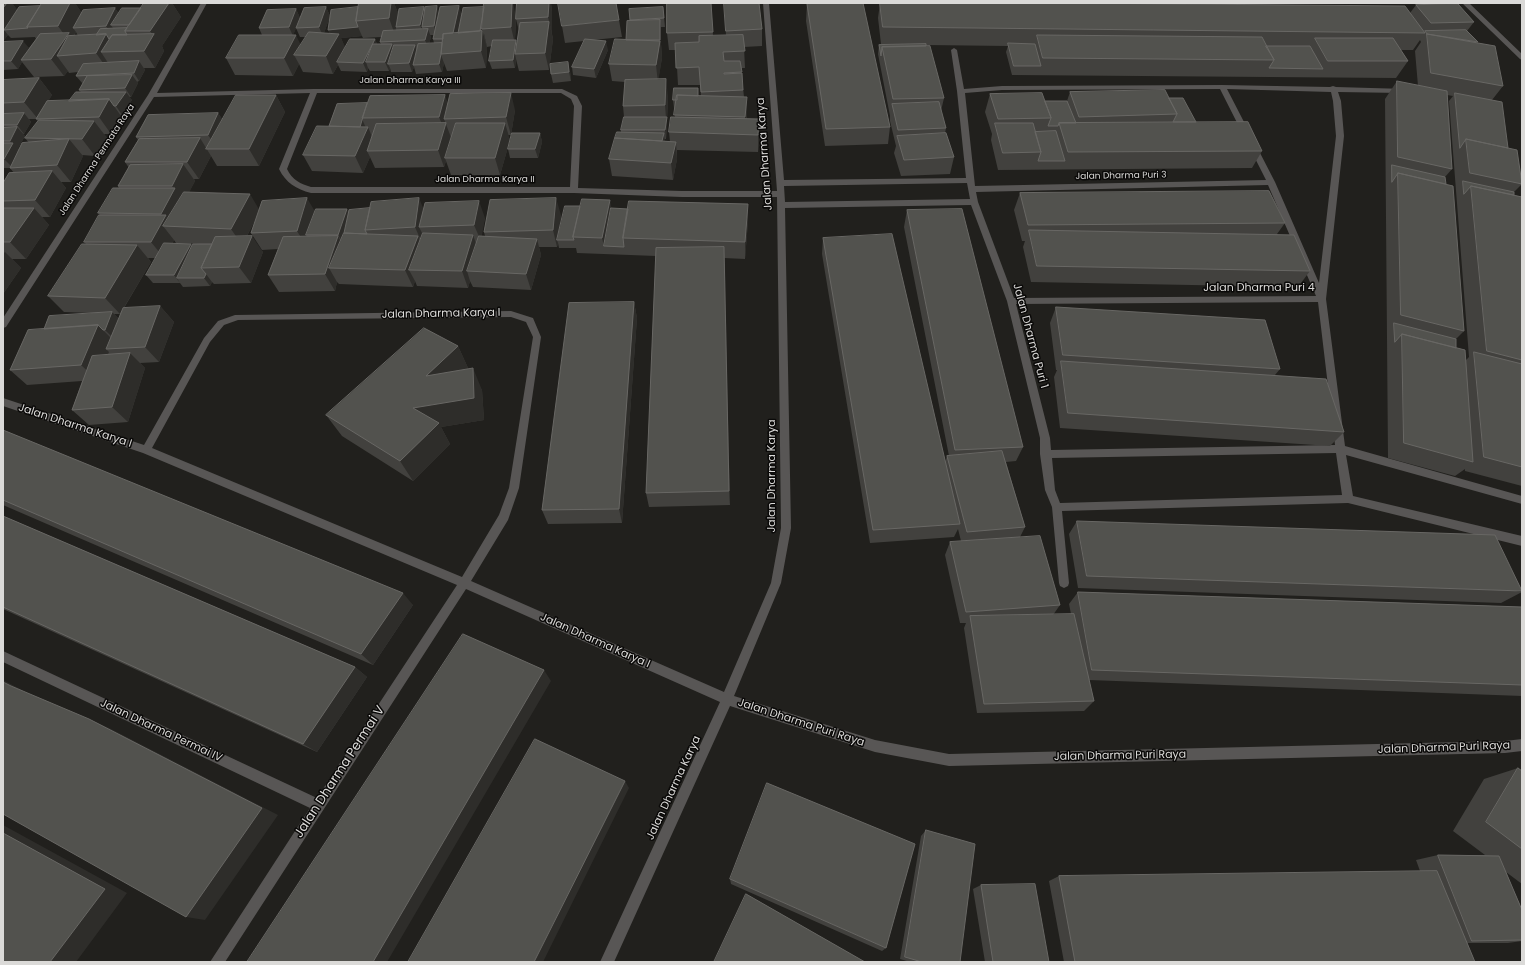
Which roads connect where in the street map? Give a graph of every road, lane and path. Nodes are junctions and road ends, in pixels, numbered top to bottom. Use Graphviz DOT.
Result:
graph roads {
  1 [pos="204,3"];
  2 [pos="766,3"];
  3 [pos="1464,3"];
  4 [pos="954,50"];
  5 [pos="1522,58"];
  6 [pos="1222,87"];
  7 [pos="1332,88"];
  8 [pos="314,91"];
  9 [pos="961,91"];
  10 [pos="1409,92"];
  11 [pos="152,95"];
  12 [pos="1271,182"];
  13 [pos="780,183"];
  14 [pos="971,185"];
  15 [pos="574,190"];
  16 [pos="781,194"];
  17 [pos="974,202"];
  18 [pos="781,205"];
  19 [pos="1322,299"];
  20 [pos="1010,300"];
  21 [pos="3,325"];
  22 [pos="3,402"];
  23 [pos="1340,449"];
  24 [pos="146,450"];
  25 [pos="1045,454"];
  26 [pos="1348,499"];
  27 [pos="1522,500"];
  28 [pos="1057,507"];
  29 [pos="1522,541"];
  30 [pos="464,583"];
  31 [pos="1064,583"];
  32 [pos="3,656"];
  33 [pos="727,700"];
  34 [pos="1522,745"];
  35 [pos="318,805"];
  36 [pos="217,962"];
  37 [pos="607,962"];
  1 -- 11 [label="street, Jalan Dharma Permata Raya"];
  2 -- 13 [label="street, Jalan Dharma Karya"];
  3 -- 5 [label="street"];
  4 -- 9 [label="street, Jalan Dharma Puri 1"];
  6 -- 7 [label="street"];
  6 -- 9 [label="street"];
  6 -- 12 [label="street, Jalan Dharma Puri 4"];
  7 -- 10 [label="street"];
  7 -- 19 [label="street"];
  8 -- 11 [label="street, Jalan Dharma Karya III"];
  8 -- 15 [label="street, Jalan Dharma Karya III"];
  8 -- 15 [label="street, Jalan Dharma Karya II"];
  9 -- 14 [label="street, Jalan Dharma Puri 1"];
  11 -- 21 [label="street, Jalan Dharma Permata Raya"];
  12 -- 14 [label="street, Jalan Dharma Puri 3"];
  12 -- 19 [label="street, Jalan Dharma Puri 4"];
  13 -- 14 [label="street, Jalan Dharma Puri 3"];
  13 -- 16 [label="street, Jalan Dharma Karya"];
  14 -- 17 [label="street, Jalan Dharma Puri 1"];
  15 -- 16 [label="street, Jalan Dharma Karya II"];
  16 -- 18 [label="street, Jalan Dharma Karya"];
  17 -- 18 [label="street"];
  17 -- 20 [label="street, Jalan Dharma Puri 1"];
  18 -- 33 [label="street, Jalan Dharma Karya"];
  19 -- 20 [label="street, Jalan Dharma Puri 4"];
  19 -- 23 [label="street"];
  20 -- 25 [label="street, Jalan Dharma Puri 1"];
  22 -- 24 [label="street, Jalan Dharma Karya I"];
  23 -- 25 [label="street"];
  23 -- 26 [label="street"];
  23 -- 27 [label="street"];
  24 -- 30 [label="street, Jalan Dharma Karya I"];
  24 -- 30 [label="street, Jalan Dharma Karya I"];
  25 -- 28 [label="street, Jalan Dharma Puri 1"];
  26 -- 28 [label="street"];
  26 -- 29 [label="street"];
  28 -- 31 [label="street, Jalan Dharma Puri 1"];
  30 -- 33 [label="street, Jalan Dharma Karya I"];
  30 -- 35 [label="street, Jalan Dharma Permai V"];
  32 -- 35 [label="street, Jalan Dharma Permai IV"];
  33 -- 34 [label="street, Jalan Dharma Puri Raya"];
  33 -- 37 [label="street, Jalan Dharma Karya"];
  35 -- 36 [label="street, Jalan Dharma Permai V"];
}
